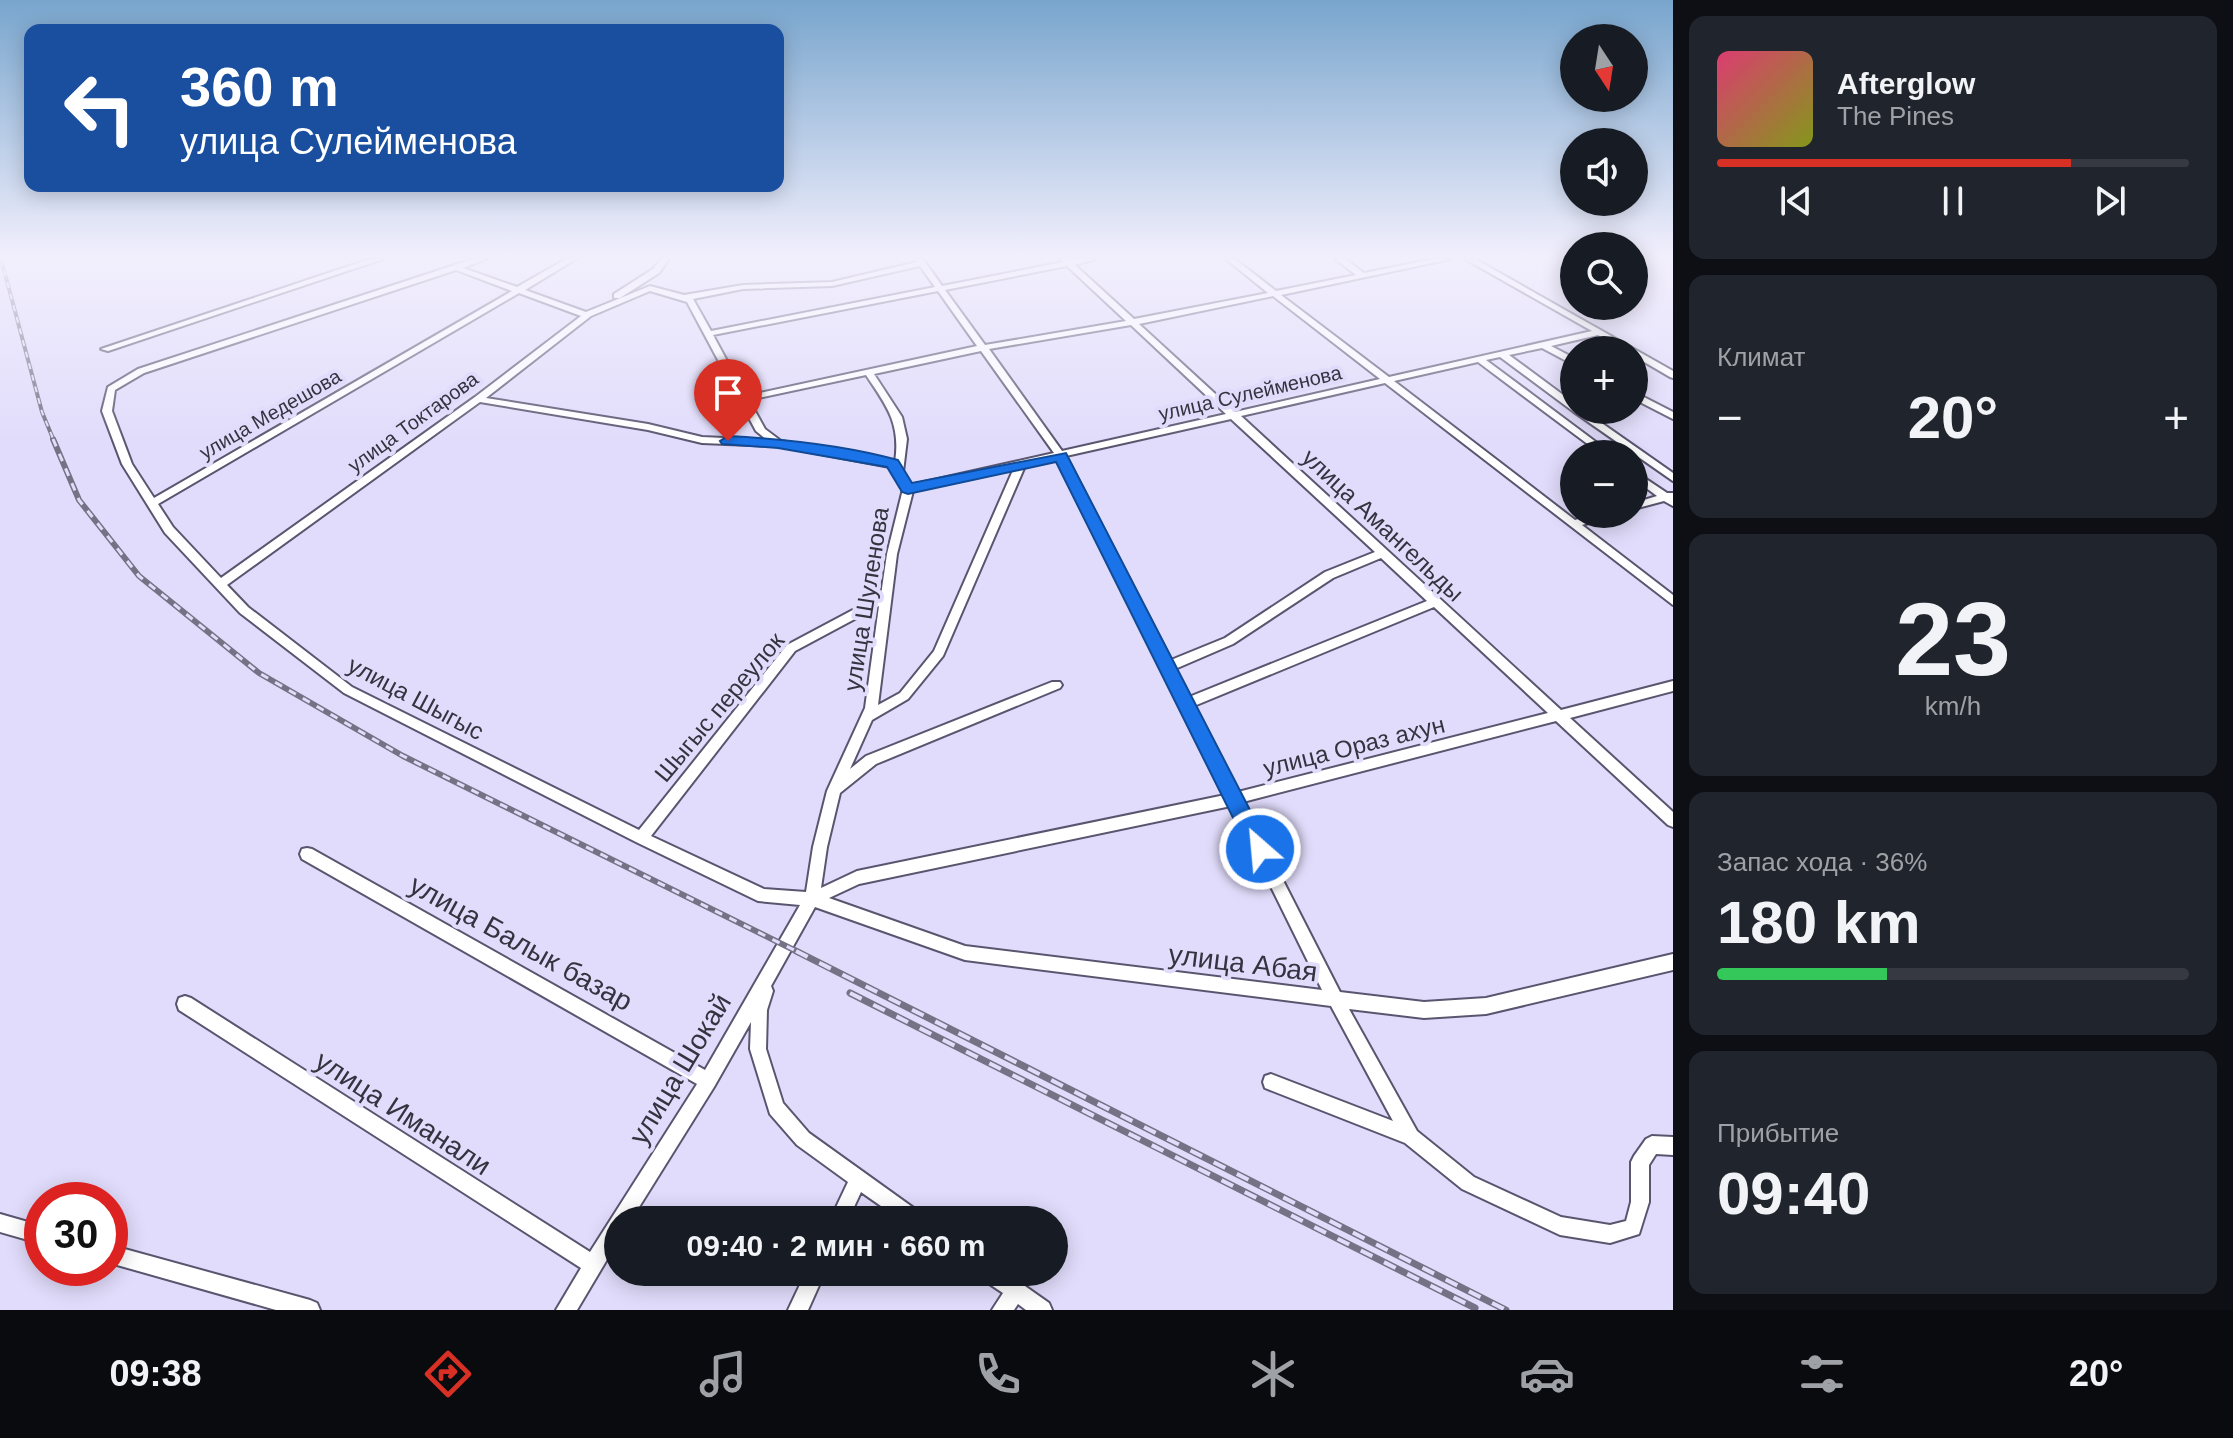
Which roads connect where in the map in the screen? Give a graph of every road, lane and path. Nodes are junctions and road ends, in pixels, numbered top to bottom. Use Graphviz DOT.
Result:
graph roads {
  1 [pos="193,320"];
  2 [pos="297,320"];
  3 [pos="468,320"];
  4 [pos="579,320"];
  5 [pos="701,320"];
  6 [pos="778,320"];
  7 [pos="962,320"];
  8 [pos="1143,320"];
  9 [pos="1309,320"];
  10 [pos="1579,320"];
  11 [pos="1134,322"];
  12 [pos="1600,332"];
  13 [pos="708,334"];
  14 [pos="1607,336"];
  15 [pos="1545,346"];
  16 [pos="981,348"];
  17 [pos="105,349"];
  18 [pos="1560,354"];
  19 [pos="1503,355"];
  20 [pos="1480,360"];
  21 [pos="1648,360"];
  22 [pos="868,372"];
  23 [pos="1673,375"];
  24 [pos="1388,380"];
  25 [pos="1560,397"];
  26 [pos="478,399"];
  27 [pos="743,399"];
  28 [pos="1648,403"];
  29 [pos="1233,414"];
  30 [pos="1673,416"];
  31 [pos="1597,424"];
  32 [pos="1588,440"];
  33 [pos="778,443"];
  34 [pos="1061,456"];
  35 [pos="1020,465"];
  36 [pos="899,471"];
  37 [pos="1673,478"];
  38 [pos="1648,483"];
  39 [pos="908,489"];
  40 [pos="1671,498"];
  41 [pos="152,503"];
  42 [pos="1648,503"];
  43 [pos="1560,514"];
  44 [pos="1578,528"];
  45 [pos="1384,553"];
  46 [pos="220,584"];
  47 [pos="886,597"];
  48 [pos="1673,601"];
  49 [pos="1436,602"];
  50 [pos="1167,667"];
  51 [pos="1056,685"];
  52 [pos="1673,686"];
  53 [pos="1186,704"];
  54 [pos="1559,716"];
  55 [pos="867,717"];
  56 [pos="834,791"];
  57 [pos="1234,799"];
  58 [pos="1673,821"];
  59 [pos="641,838"];
  60 [pos="307,854"];
  61 [pos="812,899"];
  62 [pos="1673,962"];
  63 [pos="772,968"];
  64 [pos="1336,1000"];
  65 [pos="185,1004"];
  66 [pos="708,1081"];
  67 [pos="1271,1082"];
  68 [pos="1411,1137"];
  69 [pos="1673,1146"];
  70 [pos="858,1179"];
  71 [pos="629,1206"];
  72 [pos="845,1206"];
  73 [pos="896,1206"];
  74 [pos="0,1223"];
  75 [pos="24,1230"];
  76 [pos="604,1247"];
  77 [pos="128,1259"];
  78 [pos="593,1265"];
  79 [pos="809,1286"];
  80 [pos="1009,1286"];
  81 [pos="1016,1291"];
  82 [pos="310,1310"];
  83 [pos="566,1310"];
  84 [pos="798,1310"];
  85 [pos="1002,1310"];
  86 [pos="1042,1310"];
  1 -- 17 [label="street"];
  2 -- 41 [label="street, улица Шыгыс"];
  3 -- 41 [label="street, улица Медешова"];
  4 -- 26 [label="street, улица Токтарова"];
  5 -- 13 [label="street"];
  6 -- 13 [label="street"];
  7 -- 16 [label="street"];
  8 -- 11 [label="street"];
  9 -- 24 [label="street"];
  10 -- 12 [label="street"];
  11 -- 16 [label="street"];
  11 -- 29 [label="street, улица Амангельды"];
  12 -- 14 [label="street"];
  12 -- 15 [label="street, улица Сулейменова"];
  13 -- 27 [label="street"];
  15 -- 18 [label="street"];
  15 -- 19 [label="street, улица Сулейменова"];
  16 -- 22 [label="street"];
  16 -- 34 [label="street"];
  19 -- 20 [label="street, улица Сулейменова"];
  19 -- 25 [label="street"];
  20 -- 24 [label="street, улица Сулейменова"];
  20 -- 32 [label="street"];
  21 -- 23 [label="street"];
  22 -- 27 [label="street"];
  22 -- 36 [label="street"];
  24 -- 29 [label="street, улица Сулейменова"];
  24 -- 43 [label="street"];
  26 -- 33 [label="street"];
  26 -- 46 [label="street, улица Токтарова"];
  27 -- 33 [label="street"];
  28 -- 30 [label="street"];
  29 -- 34 [label="street, улица Сулейменова"];
  29 -- 45 [label="street, улица Амангельды"];
  31 -- 37 [label="street"];
  33 -- 36 [label="street"];
  34 -- 35 [label="street, улица Сулейменова"];
  34 -- 50 [label="street"];
  35 -- 39 [label="street, улица Сулейменова"];
  35 -- 55 [label="street"];
  36 -- 39 [label="street"];
  38 -- 40 [label="street"];
  39 -- 47 [label="street, улица Шуленова"];
  40 -- 42 [label="street"];
  41 -- 46 [label="street, улица Шыгыс"];
  44 -- 48 [label="street"];
  45 -- 49 [label="street, улица Амангельды"];
  45 -- 50 [label="street"];
  46 -- 59 [label="street, улица Шыгыс"];
  47 -- 55 [label="street, улица Шуленова"];
  47 -- 59 [label="street, Шыгыс переулок"];
  49 -- 53 [label="street"];
  49 -- 54 [label="street, улица Амангельды"];
  50 -- 53 [label="street"];
  51 -- 56 [label="street"];
  52 -- 54 [label="street, улица Ораз ахун"];
  53 -- 57 [label="street"];
  54 -- 57 [label="street, улица Ораз ахун"];
  54 -- 58 [label="street, улица Амангельды"];
  55 -- 56 [label="street, улица Шуленова"];
  56 -- 61 [label="street, улица Шуленова"];
  57 -- 61 [label="street, улица Ораз ахун"];
  57 -- 64 [label="street"];
  59 -- 61 [label="street, улица Шыгыс"];
  60 -- 66 [label="street, улица Балык базар"];
  61 -- 63 [label="street, улица Шокай"];
  61 -- 64 [label="street, улица Абая"];
  62 -- 64 [label="street, улица Абая"];
  63 -- 66 [label="street, улица Шокай"];
  63 -- 70 [label="street"];
  64 -- 68 [label="street"];
  65 -- 78 [label="street, улица Иманали"];
  66 -- 71 [label="street, улица Шокай"];
  67 -- 68 [label="street"];
  68 -- 69 [label="street"];
  70 -- 72 [label="street"];
  70 -- 73 [label="street"];
  74 -- 75 [label="street"];
  76 -- 78 [label="street, улица Шокай"];
  77 -- 82 [label="street"];
  78 -- 83 [label="street, улица Шокай"];
  79 -- 84 [label="street"];
  80 -- 81 [label="street"];
  81 -- 85 [label="street"];
  81 -- 86 [label="street"];
}
